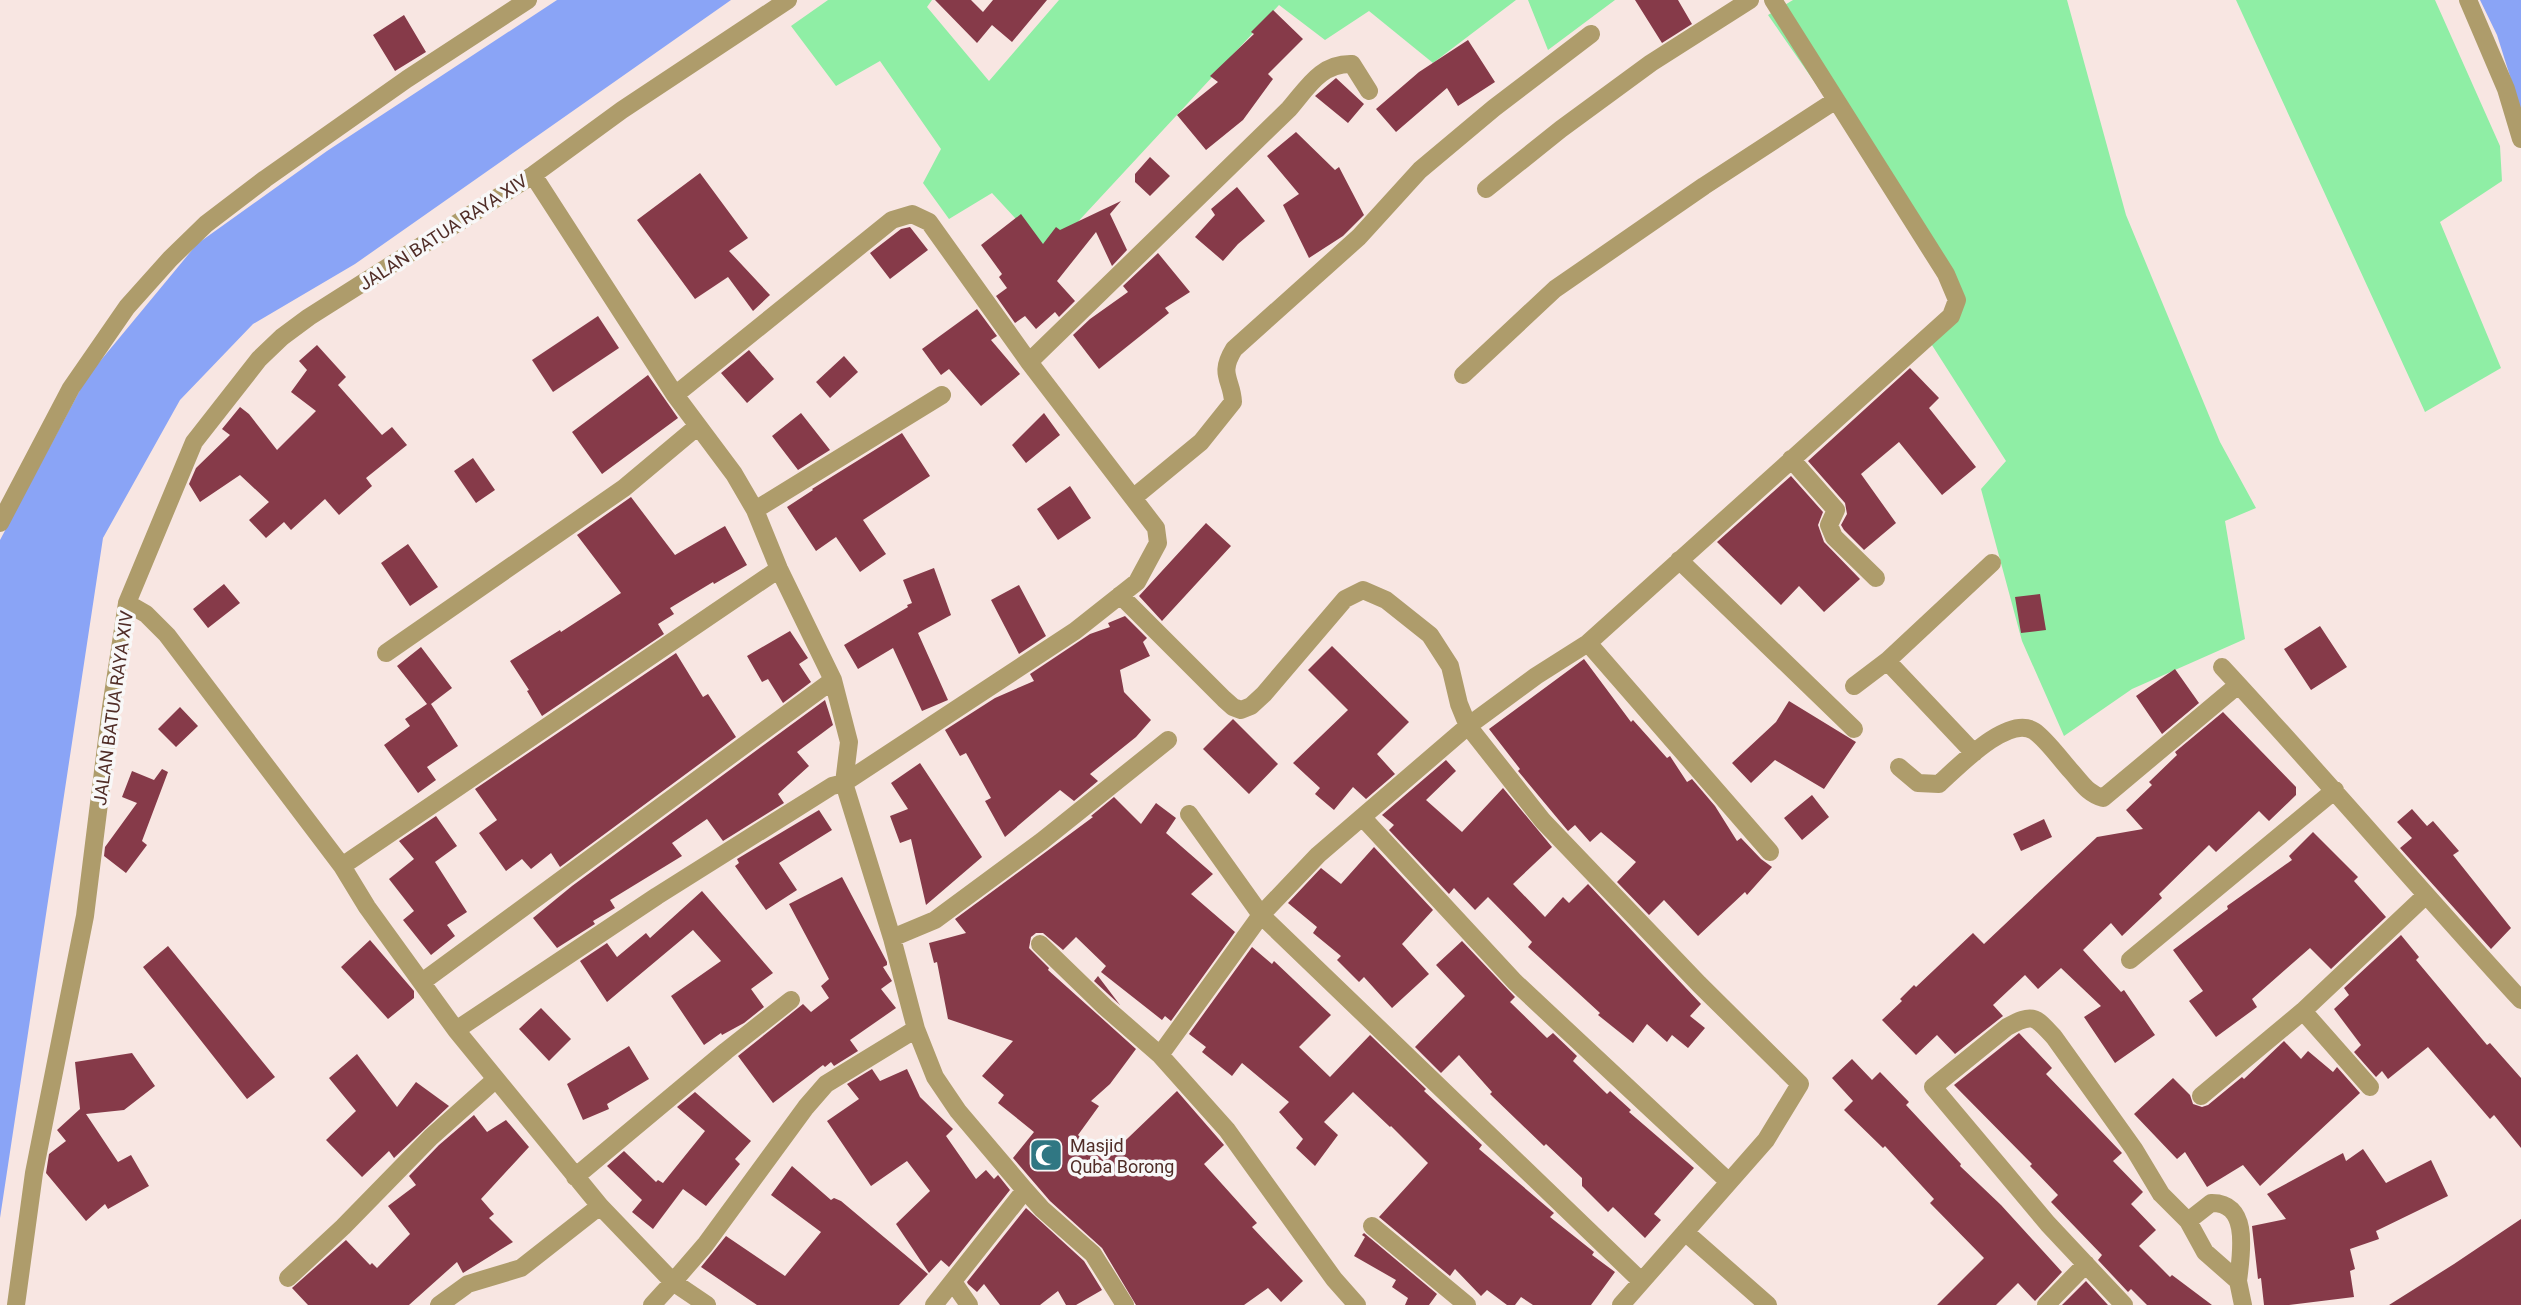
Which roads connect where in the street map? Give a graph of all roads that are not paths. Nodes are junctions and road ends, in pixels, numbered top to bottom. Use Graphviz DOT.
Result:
graph roads {
  1 [pos="528,0"];
  2 [pos="788,0"];
  3 [pos="1750,0"];
  4 [pos="1773,0"];
  5 [pos="2468,0"];
  6 [pos="1591,34"];
  7 [pos="1369,91"];
  8 [pos="1836,100"];
  9 [pos="2521,139"];
  10 [pos="533,175"];
  11 [pos="1486,189"];
  12 [pos="1029,362"];
  13 [pos="1463,375"];
  14 [pos="675,395"];
  15 [pos="942,395"];
  16 [pos="698,426"];
  17 [pos="1791,459"];
  18 [pos="1133,498"];
  19 [pos="755,510"];
  20 [pos="0,523"];
  21 [pos="1679,560"];
  22 [pos="1992,563"];
  23 [pos="779,569"];
  24 [pos="1875,578"];
  25 [pos="1120,596"];
  26 [pos="127,603"];
  27 [pos="1588,643"];
  28 [pos="386,653"];
  29 [pos="1887,661"];
  30 [pos="2222,667"];
  31 [pos="833,680"];
  32 [pos="2238,685"];
  33 [pos="1854,686"];
  34 [pos="1468,726"];
  35 [pos="1854,729"];
  36 [pos="1168,740"];
  37 [pos="1975,753"];
  38 [pos="1899,767"];
  39 [pos="844,783"];
  40 [pos="2335,790"];
  41 [pos="1189,814"];
  42 [pos="1363,818"];
  43 [pos="1770,852"];
  44 [pos="342,866"];
  45 [pos="2425,896"];
  46 [pos="1261,915"];
  47 [pos="892,938"];
  48 [pos="1040,944"];
  49 [pos="2130,960"];
  50 [pos="422,982"];
  51 [pos="791,1000"];
  52 [pos="2521,1000"];
  53 [pos="2302,1011"];
  54 [pos="916,1029"];
  55 [pos="456,1030"];
  56 [pos="1160,1055"];
  57 [pos="496,1079"];
  58 [pos="2370,1087"];
  59 [pos="2202,1096"];
  60 [pos="575,1177"];
  61 [pos="1729,1182"];
  62 [pos="1025,1190"];
  63 [pos="600,1206"];
  64 [pos="2188,1221"];
  65 [pos="1372,1226"];
  66 [pos="1685,1232"];
  67 [pos="2086,1264"];
  68 [pos="288,1278"];
  69 [pos="1641,1281"];
  70 [pos="2238,1281"];
  71 [pos="673,1282"];
  72 [pos="953,1282"];
  73 [pos="16,1305"];
  74 [pos="439,1305"];
  75 [pos="652,1305"];
  76 [pos="707,1305"];
  77 [pos="934,1305"];
  78 [pos="969,1305"];
  79 [pos="1125,1305"];
  80 [pos="1357,1305"];
  81 [pos="1467,1305"];
  82 [pos="1621,1305"];
  83 [pos="1768,1305"];
  84 [pos="2046,1305"];
  85 [pos="2124,1305"];
  86 [pos="2243,1305"];
  1 -- 20 [label="street"];
  2 -- 10 [label="street, JALAN BATUA RAYA XIV"];
  3 -- 11 [label="street"];
  4 -- 8 [label="street"];
  5 -- 9 [label="street"];
  6 -- 18 [label="street"];
  7 -- 12 [label="street"];
  8 -- 13 [label="street"];
  8 -- 17 [label="street"];
  10 -- 14 [label="street"];
  10 -- 26 [label="street, JALAN BATUA RAYA XIV"];
  12 -- 14 [label="street"];
  12 -- 18 [label="street"];
  14 -- 16 [label="street"];
  15 -- 19 [label="street"];
  16 -- 19 [label="street"];
  16 -- 28 [label="street"];
  17 -- 21 [label="street"];
  17 -- 24 [label="street"];
  18 -- 25 [label="street"];
  19 -- 23 [label="street"];
  21 -- 27 [label="street"];
  21 -- 35 [label="street"];
  22 -- 29 [label="street"];
  23 -- 31 [label="street"];
  23 -- 44 [label="street"];
  25 -- 34 [label="street"];
  25 -- 39 [label="street"];
  26 -- 44 [label="street"];
  26 -- 73 [label="street, JALAN BATUA RAYA XIV"];
  27 -- 34 [label="street"];
  27 -- 43 [label="street"];
  29 -- 33 [label="street"];
  29 -- 37 [label="street"];
  30 -- 32 [label="street"];
  31 -- 39 [label="street"];
  31 -- 50 [label="street"];
  32 -- 37 [label="street"];
  32 -- 40 [label="street"];
  34 -- 42 [label="street"];
  34 -- 61 [label="street"];
  36 -- 47 [label="street"];
  37 -- 38 [label="street"];
  39 -- 47 [label="street"];
  39 -- 55 [label="street"];
  40 -- 45 [label="street"];
  40 -- 49 [label="street"];
  41 -- 46 [label="street"];
  42 -- 46 [label="street"];
  42 -- 61 [label="street"];
  44 -- 50 [label="street"];
  45 -- 52 [label="street"];
  45 -- 53 [label="street"];
  46 -- 56 [label="street"];
  46 -- 69 [label="street"];
  47 -- 54 [label="street"];
  48 -- 56 [label="street"];
  50 -- 55 [label="street"];
  51 -- 60 [label="street"];
  53 -- 58 [label="street"];
  53 -- 59 [label="street"];
  54 -- 62 [label="street"];
  54 -- 71 [label="street"];
  55 -- 57 [label="street"];
  56 -- 80 [label="street"];
  57 -- 60 [label="street"];
  57 -- 68 [label="street"];
  60 -- 63 [label="street"];
  61 -- 66 [label="street"];
  62 -- 72 [label="street"];
  62 -- 79 [label="street"];
  63 -- 71 [label="street"];
  63 -- 74 [label="street"];
  64 -- 67 [label="street"];
  64 -- 70 [label="street"];
  64 -- 70 [label="street"];
  65 -- 81 [label="street"];
  66 -- 69 [label="street"];
  66 -- 83 [label="street"];
  67 -- 84 [label="street"];
  67 -- 85 [label="street"];
  69 -- 82 [label="street"];
  70 -- 86 [label="street"];
  71 -- 75 [label="street"];
  71 -- 76 [label="street"];
  72 -- 77 [label="street"];
  72 -- 78 [label="street"];
}
